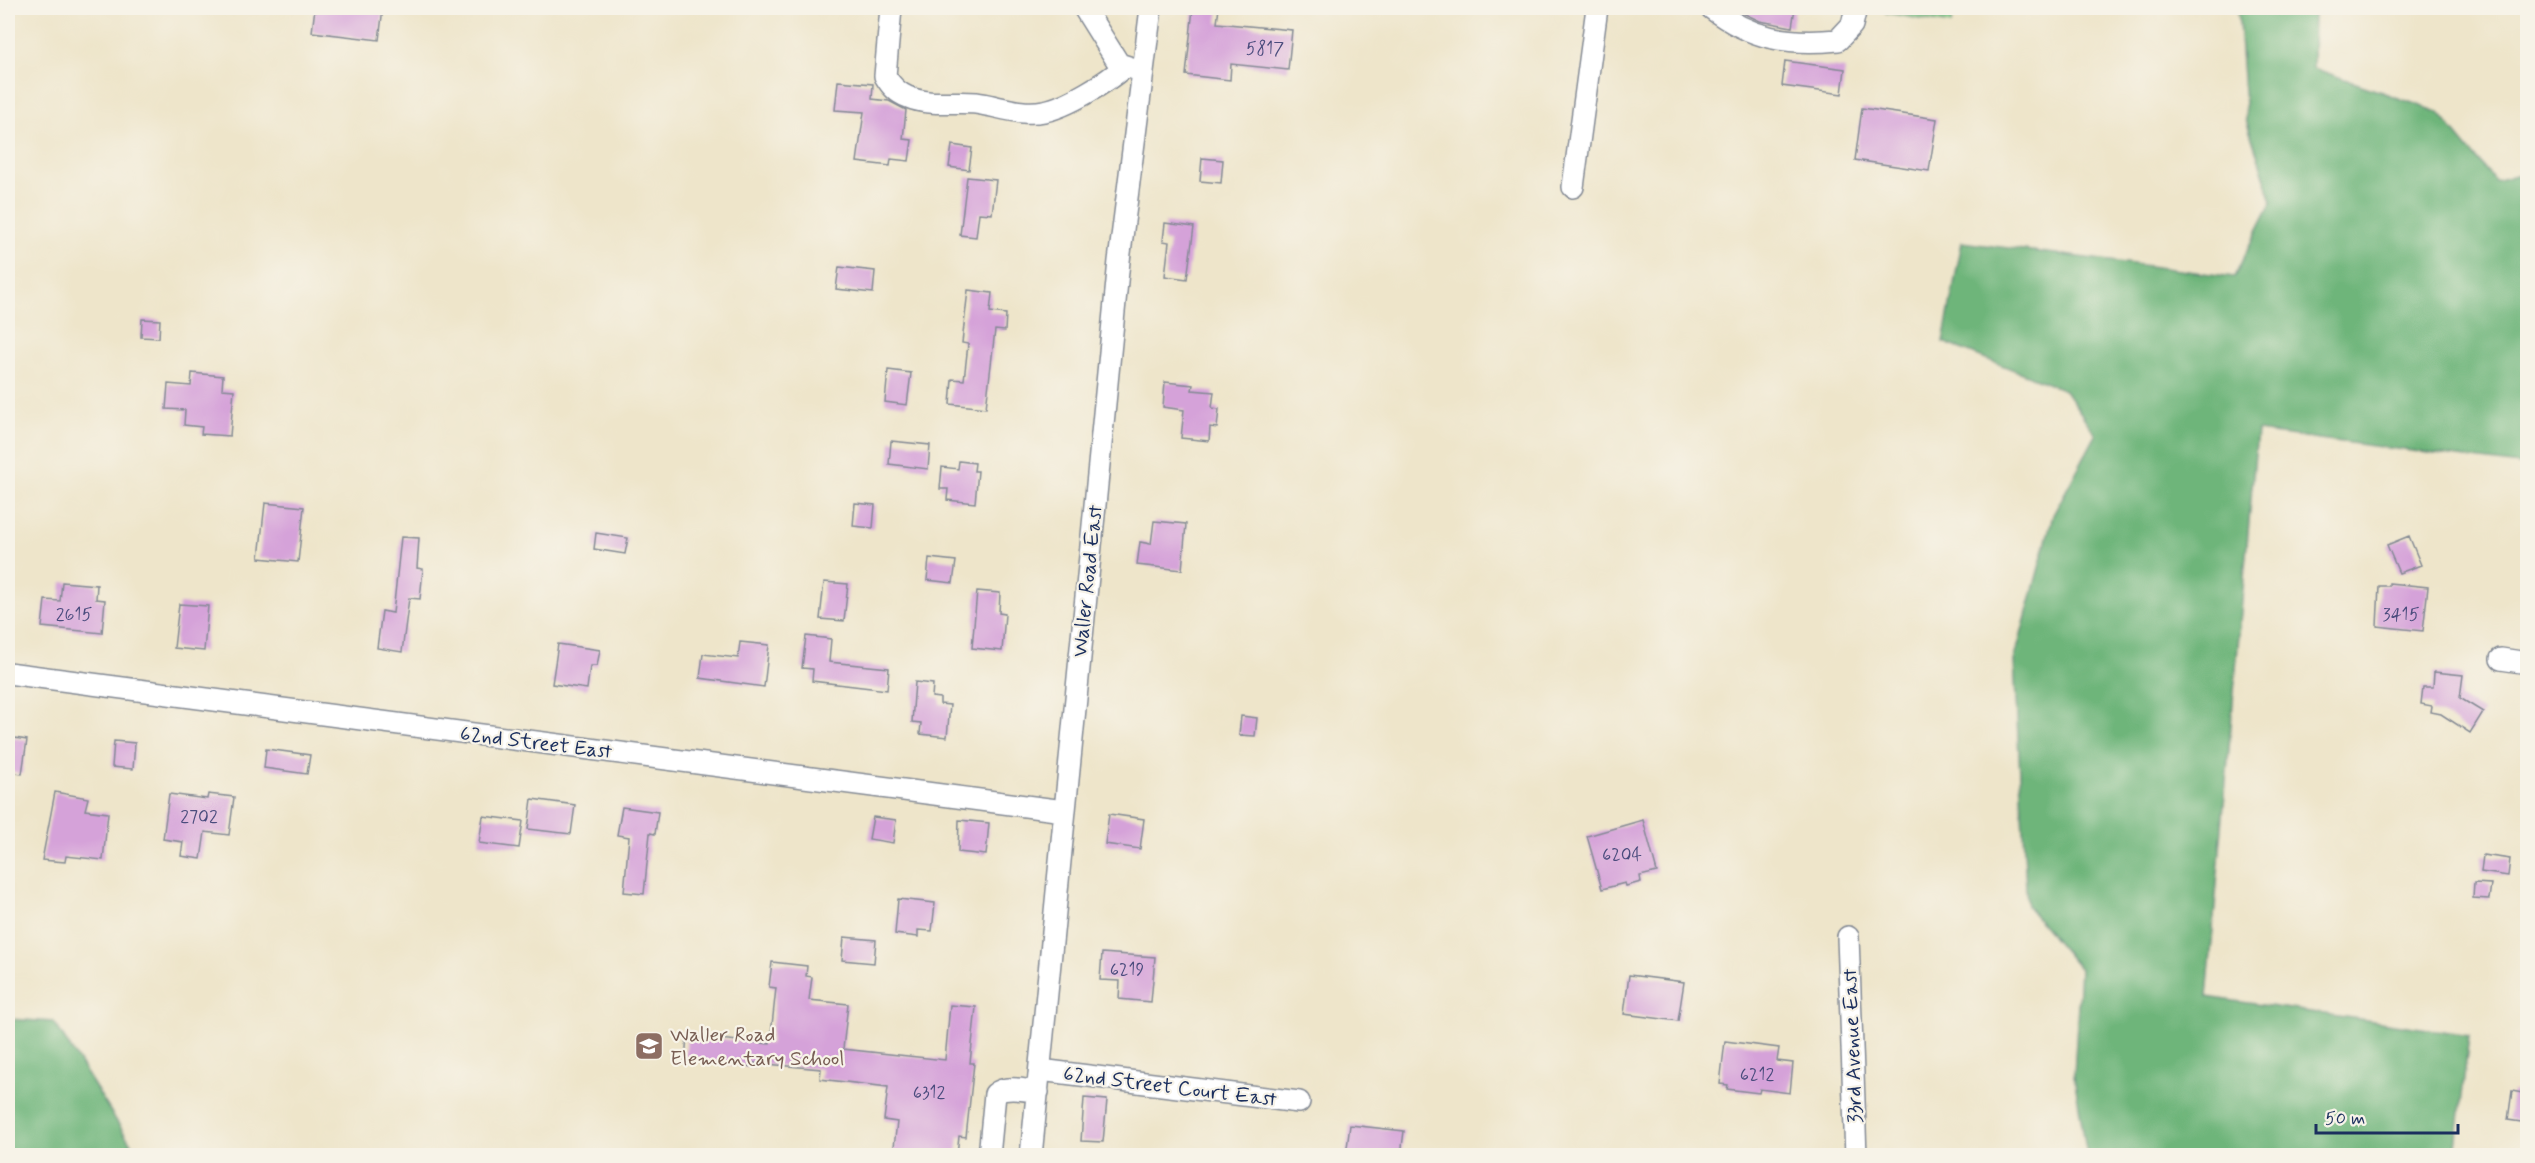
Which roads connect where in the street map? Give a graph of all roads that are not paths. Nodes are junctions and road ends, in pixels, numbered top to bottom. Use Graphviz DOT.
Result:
graph roads {
  1 [pos="891,8"];
  2 [pos="1084,8"];
  3 [pos="1151,8"];
  4 [pos="1597,8"];
  5 [pos="1711,8"];
  6 [pos="1856,8"];
  7 [pos="1133,69"];
  8 [pos="1573,187"];
  9 [pos="2500,659"];
  10 [pos="2528,663"];
  11 [pos="8,673"];
  12 [pos="1064,811"];
  13 [pos="1848,937"];
  14 [pos="1040,1070"];
  15 [pos="1038,1092"];
  16 [pos="1299,1102"];
  17 [pos="989,1155"];
  18 [pos="1030,1155"];
  19 [pos="1856,1155"];
  1 -- 7 [label="street"];
  2 -- 7 [label="street"];
  3 -- 7 [label="street, Waller Road East"];
  4 -- 8 [label="street"];
  5 -- 6 [label="street"];
  7 -- 12 [label="street, Waller Road East"];
  9 -- 10 [label="street"];
  11 -- 12 [label="street, 62nd Street East"];
  12 -- 14 [label="street, Waller Road East"];
  13 -- 19 [label="street, 33rd Avenue East"];
  14 -- 15 [label="street, Waller Road East"];
  14 -- 16 [label="street, 62nd Street Court East"];
  15 -- 17 [label="street"];
  15 -- 18 [label="street, Waller Road East"];
}
